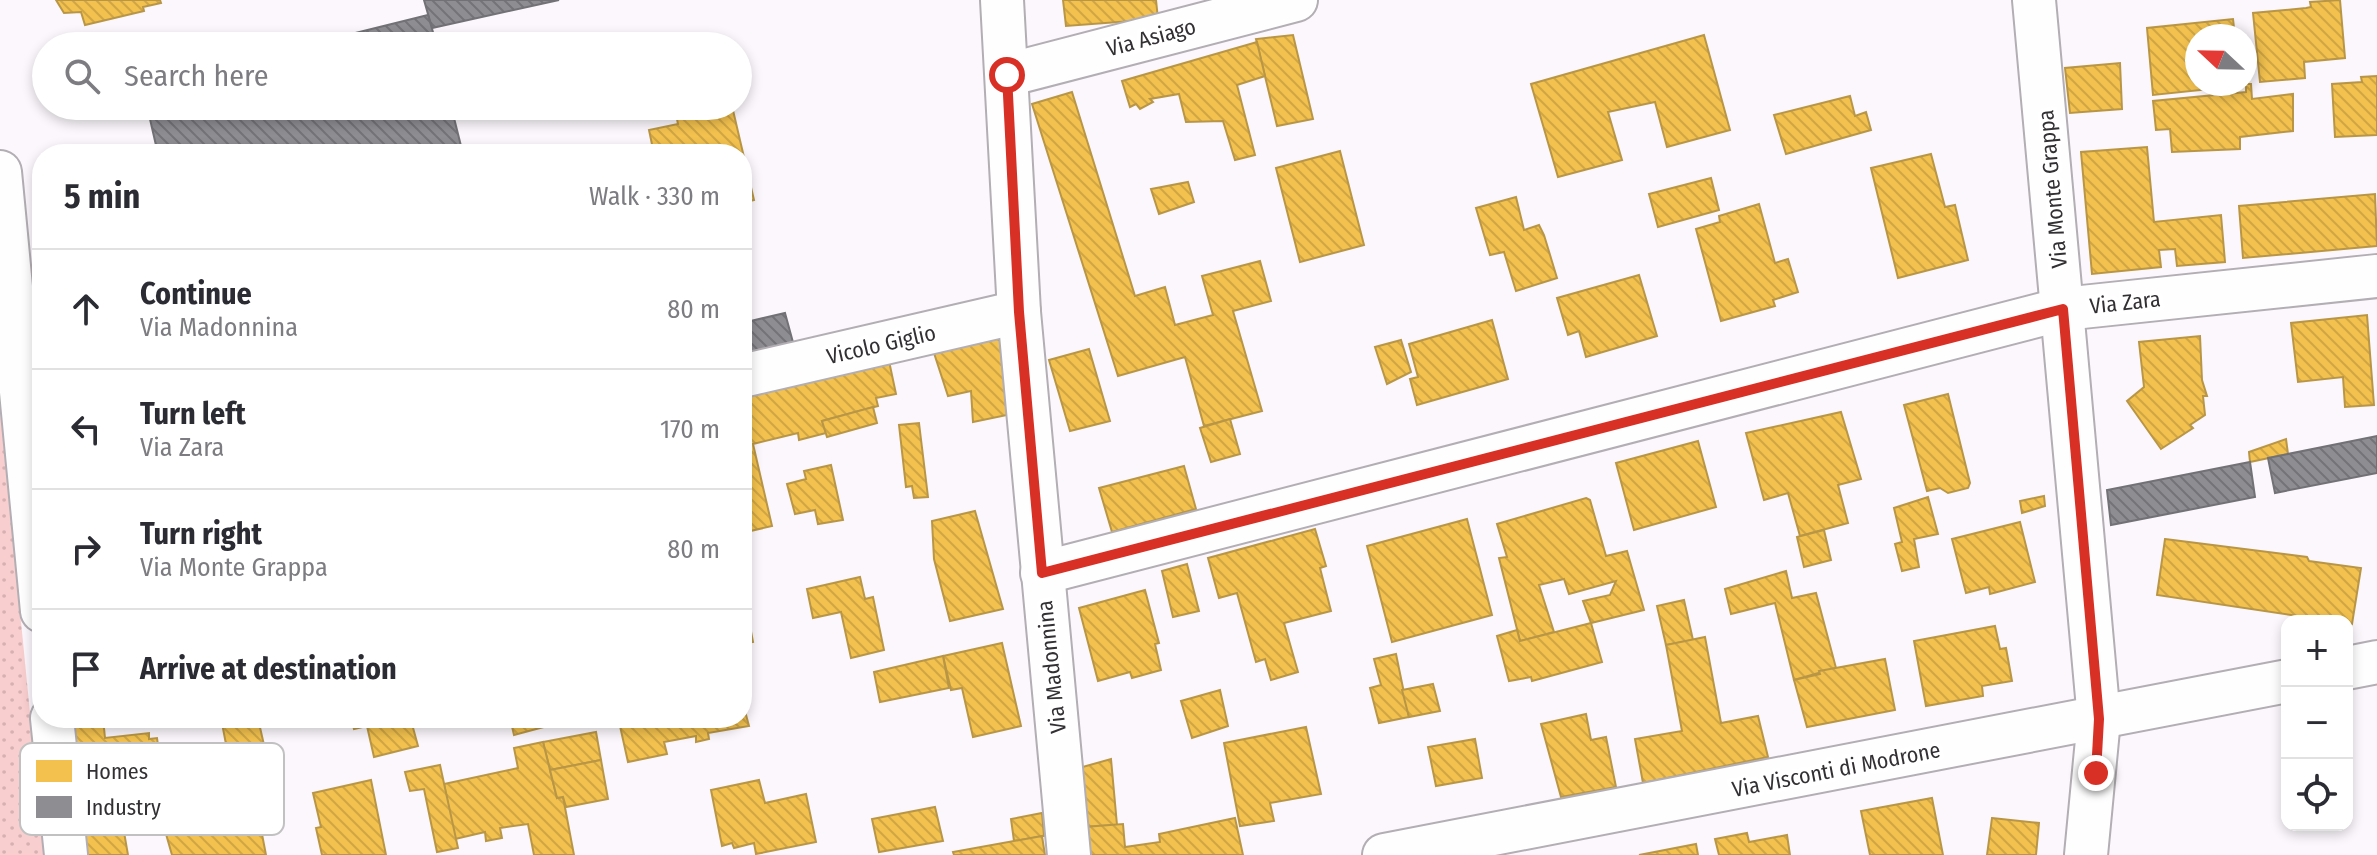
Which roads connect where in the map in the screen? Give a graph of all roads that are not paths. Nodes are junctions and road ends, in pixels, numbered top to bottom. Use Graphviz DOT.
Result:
graph roads {
  1 [pos="1002,0"];
  2 [pos="1296,0"];
  3 [pos="2034,0"];
  4 [pos="1007,75"];
  5 [pos="0,172"];
  6 [pos="2377,276"];
  7 [pos="2063,309"];
  8 [pos="1019,312"];
  9 [pos="7,319"];
  10 [pos="752,374"];
  11 [pos="32,528"];
  12 [pos="1042,573"];
  13 [pos="2377,662"];
  14 [pos="2353,667"];
  15 [pos="2281,682"];
  16 [pos="2099,719"];
  17 [pos="64,835"];
  18 [pos="66,855"];
  19 [pos="1069,855"];
  20 [pos="1384,855"];
  21 [pos="2086,855"];
  1 -- 4 [label="street, Via Madonnina"];
  2 -- 4 [label="street, Via Asiago"];
  3 -- 7 [label="street, Via Monte Grappa"];
  4 -- 8 [label="street, Via Madonnina"];
  5 -- 9 [label="street"];
  6 -- 7 [label="street, Via Zara"];
  7 -- 12 [label="street, Via Zara"];
  7 -- 16 [label="street, Via Monte Grappa"];
  8 -- 10 [label="street, Vicolo Giglio"];
  8 -- 12 [label="street, Via Madonnina"];
  9 -- 11 [label="street"];
  12 -- 19 [label="street, Via Madonnina"];
  13 -- 14 [label="street"];
  15 -- 16 [label="street, Via Visconti di Modrone"];
  16 -- 20 [label="street, Via Visconti di Modrone"];
  16 -- 21 [label="street, Via Monte Grappa"];
  17 -- 18 [label="street"];
}
